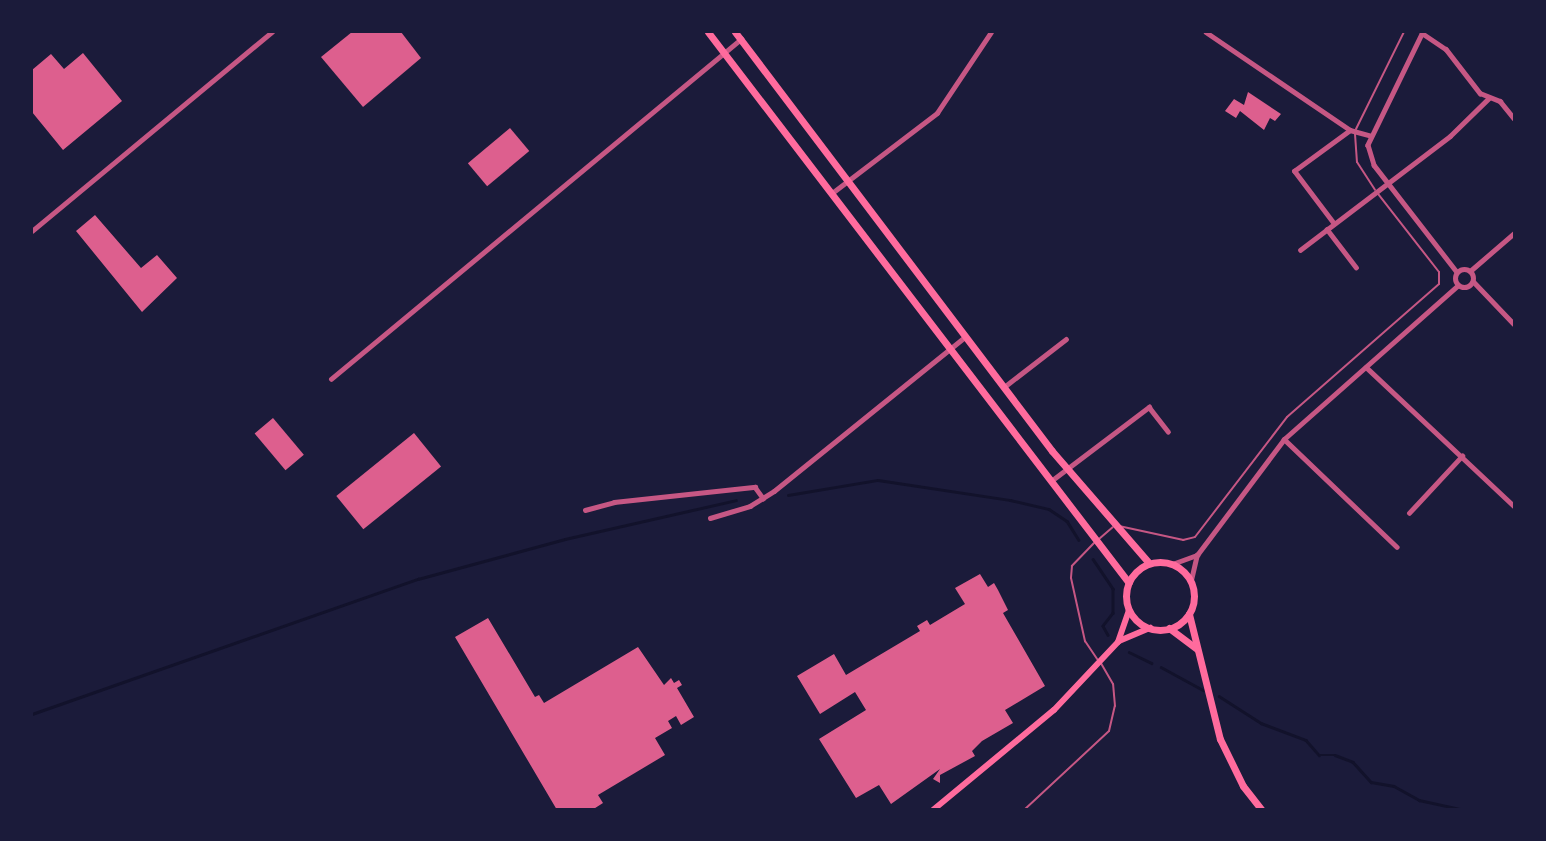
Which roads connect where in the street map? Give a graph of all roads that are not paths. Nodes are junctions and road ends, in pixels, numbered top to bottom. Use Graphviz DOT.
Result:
graph roads {
  1 [pos="272,32"];
  2 [pos="708,32"];
  3 [pos="735,32"];
  4 [pos="991,32"];
  5 [pos="1206,32"];
  6 [pos="1404,32"];
  7 [pos="1422,32"];
  8 [pos="741,39"];
  9 [pos="724,53"];
  10 [pos="1489,99"];
  11 [pos="1514,118"];
  12 [pos="1352,131"];
  13 [pos="1369,135"];
  14 [pos="847,180"];
  15 [pos="1389,184"];
  16 [pos="1377,193"];
  17 [pos="831,194"];
  18 [pos="1335,224"];
  19 [pos="1327,229"];
  20 [pos="32,231"];
  21 [pos="1514,233"];
  22 [pos="1300,250"];
  23 [pos="1356,267"];
  24 [pos="1470,271"];
  25 [pos="1457,272"];
  26 [pos="1473,282"];
  27 [pos="1458,285"];
  28 [pos="1514,324"];
  29 [pos="965,336"];
  30 [pos="1066,340"];
  31 [pos="949,349"];
  32 [pos="1366,367"];
  33 [pos="331,379"];
  34 [pos="1004,387"];
  35 [pos="1168,431"];
  36 [pos="1284,439"];
  37 [pos="1462,456"];
  38 [pos="1066,469"];
  39 [pos="1049,482"];
  40 [pos="763,498"];
  41 [pos="1514,506"];
  42 [pos="585,510"];
  43 [pos="1409,513"];
  44 [pos="710,518"];
  45 [pos="1114,527"];
  46 [pos="1097,540"];
  47 [pos="1397,547"];
  48 [pos="1197,555"];
  49 [pos="1149,563"];
  50 [pos="1172,564"];
  51 [pos="1191,580"];
  52 [pos="1129,583"];
  53 [pos="1129,610"];
  54 [pos="1189,614"];
  55 [pos="1150,628"];
  56 [pos="1169,628"];
  57 [pos="1118,642"];
  58 [pos="1197,649"];
  59 [pos="1100,662"];
  60 [pos="933,810"];
  61 [pos="1024,810"];
  62 [pos="1262,810"];
  1 -- 20 [label="street"];
  2 -- 9 [label="main road"];
  3 -- 8 [label="main road"];
  4 -- 14 [label="street"];
  5 -- 12 [label="street"];
  6 -- 12 [label="lane"];
  7 -- 10 [label="street"];
  7 -- 13 [label="street"];
  8 -- 9 [label="street"];
  8 -- 14 [label="main road"];
  9 -- 17 [label="main road"];
  9 -- 33 [label="street"];
  10 -- 11 [label="street"];
  10 -- 15 [label="street"];
  12 -- 13 [label="street"];
  12 -- 16 [label="lane"];
  12 -- 18 [label="street"];
  13 -- 15 [label="street"];
  14 -- 17 [label="street"];
  14 -- 29 [label="main road"];
  15 -- 16 [label="street"];
  15 -- 25 [label="street"];
  16 -- 18 [label="street"];
  16 -- 45 [label="lane"];
  17 -- 31 [label="main road"];
  18 -- 19 [label="street"];
  19 -- 22 [label="street"];
  19 -- 23 [label="street"];
  21 -- 24 [label="street"];
  24 -- 25 [label="street"];
  24 -- 26 [label="street"];
  25 -- 27 [label="street"];
  26 -- 27 [label="street"];
  26 -- 28 [label="street"];
  27 -- 32 [label="street"];
  29 -- 31 [label="street"];
  29 -- 34 [label="main road"];
  30 -- 34 [label="street"];
  31 -- 39 [label="main road"];
  31 -- 40 [label="street"];
  32 -- 36 [label="street"];
  32 -- 37 [label="street"];
  34 -- 38 [label="main road"];
  35 -- 38 [label="street"];
  36 -- 47 [label="street"];
  36 -- 48 [label="street"];
  37 -- 41 [label="street"];
  37 -- 43 [label="street"];
  38 -- 39 [label="street"];
  38 -- 45 [label="main road"];
  39 -- 46 [label="main road"];
  40 -- 42 [label="street"];
  40 -- 44 [label="street"];
  45 -- 46 [label="lane"];
  45 -- 49 [label="main road"];
  46 -- 52 [label="main road"];
  46 -- 59 [label="lane"];
  48 -- 50 [label="street"];
  48 -- 51 [label="street"];
  49 -- 50 [label="main road"];
  49 -- 52 [label="main road"];
  50 -- 51 [label="main road"];
  51 -- 54 [label="main road"];
  52 -- 53 [label="main road"];
  53 -- 55 [label="main road"];
  53 -- 57 [label="main road"];
  54 -- 56 [label="main road"];
  54 -- 58 [label="main road"];
  55 -- 56 [label="main road"];
  55 -- 57 [label="main road"];
  56 -- 58 [label="main road"];
  57 -- 59 [label="main road"];
  58 -- 62 [label="main road"];
  59 -- 60 [label="main road"];
  59 -- 61 [label="lane"];
}
